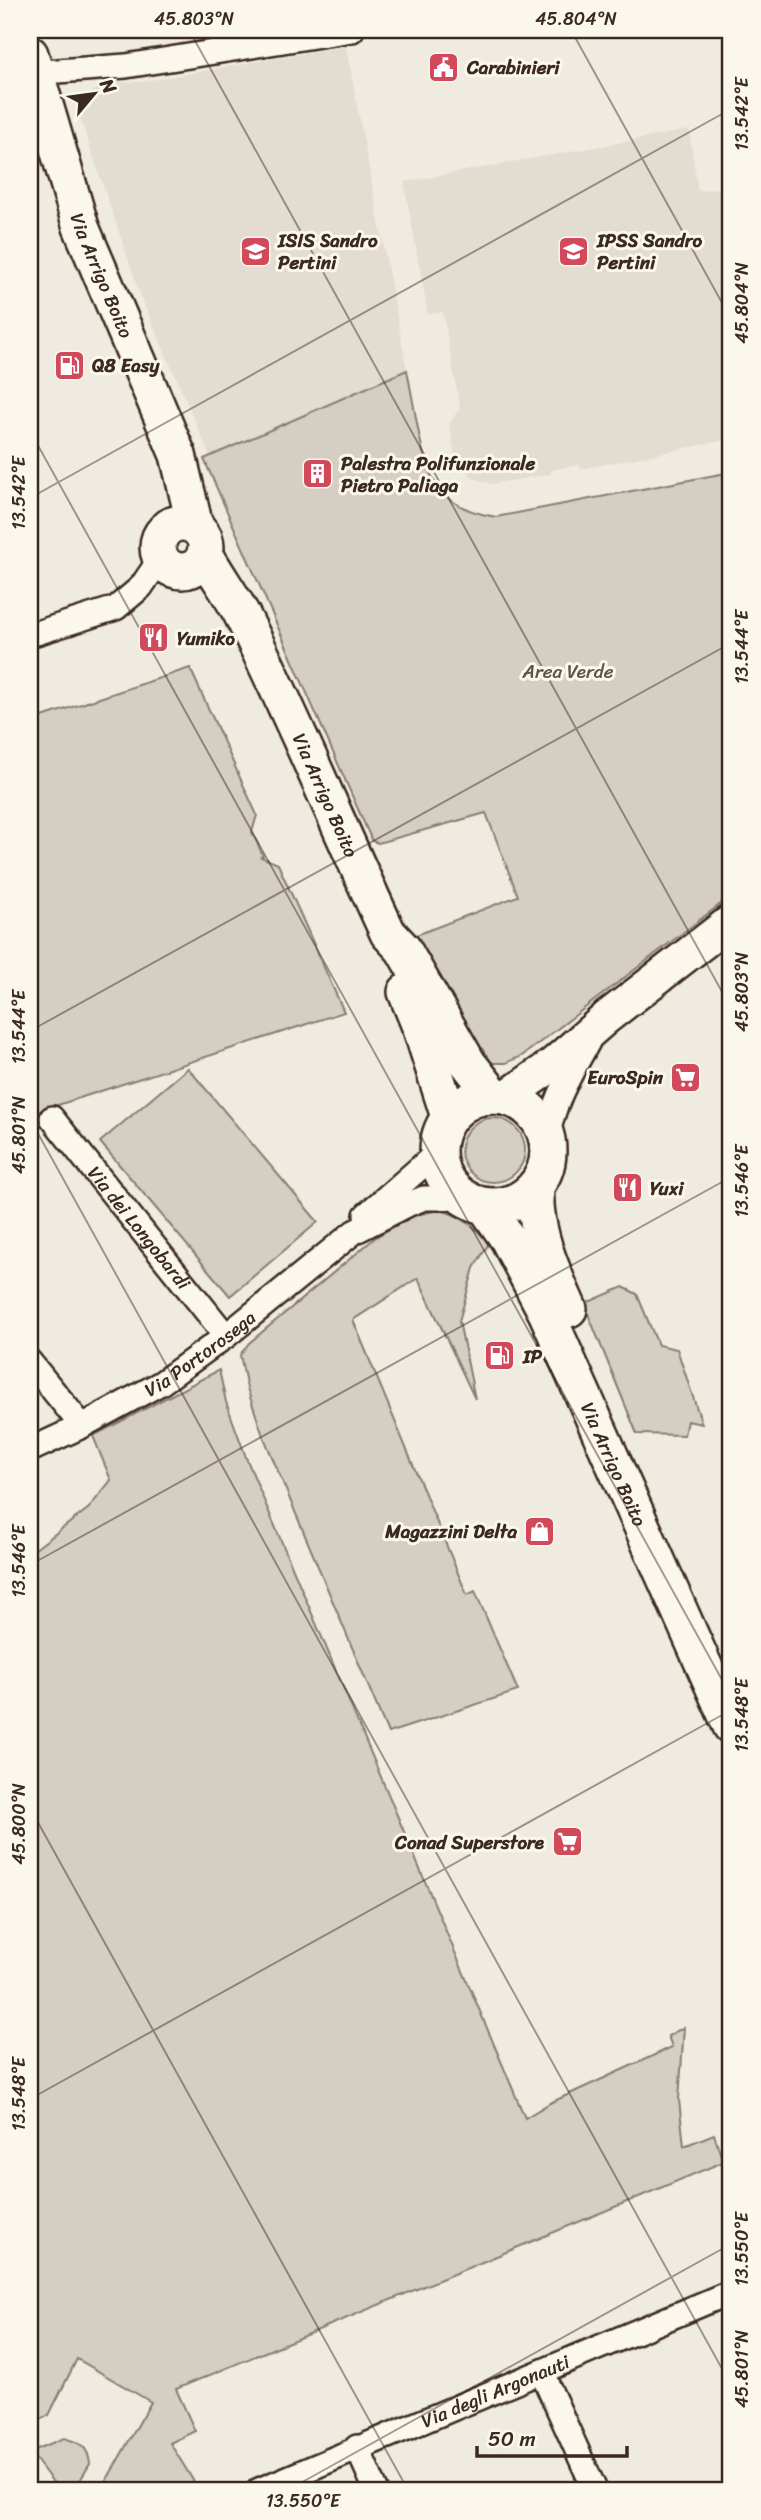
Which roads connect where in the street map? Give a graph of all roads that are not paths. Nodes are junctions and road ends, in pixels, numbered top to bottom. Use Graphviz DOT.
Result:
graph roads {
  1 [pos="352,30"];
  2 [pos="31,67"];
  3 [pos="184,551"];
  4 [pos="30,635"];
  5 [pos="731,921"];
  6 [pos="388,933"];
  7 [pos="596,1028"];
  8 [pos="500,1096"];
  9 [pos="449,1117"];
  10 [pos="52,1118"];
  11 [pos="547,1138"];
  12 [pos="438,1152"];
  13 [pos="536,1187"];
  14 [pos="474,1202"];
  15 [pos="354,1232"];
  16 [pos="226,1336"];
  17 [pos="30,1362"];
  18 [pos="82,1426"];
  19 [pos="30,1450"];
  20 [pos="731,1681"];
  21 [pos="731,1726"];
  22 [pos="731,2294"];
  23 [pos="542,2373"];
  24 [pos="357,2447"];
  25 [pos="259,2490"];
  26 [pos="376,2490"];
  27 [pos="595,2490"];
  1 -- 2 [label="street"];
  2 -- 3 [label="main road, Via Arrigo Boito"];
  3 -- 4 [label="street"];
  3 -- 6 [label="main road, Via Arrigo Boito"];
  5 -- 7 [label="street"];
  6 -- 8 [label="main road, Via Arrigo Boito"];
  6 -- 9 [label="main road, Via Arrigo Boito"];
  7 -- 8 [label="street"];
  7 -- 11 [label="street"];
  8 -- 9 [label="main road"];
  8 -- 11 [label="main road, Via Arrigo Boito"];
  9 -- 12 [label="main road"];
  10 -- 16 [label="street, Via dei Longobardi"];
  11 -- 13 [label="main road, Via Arrigo Boito"];
  12 -- 14 [label="main road, Via Arrigo Boito"];
  12 -- 15 [label="street, Via Portorosega"];
  13 -- 14 [label="main road"];
  13 -- 20 [label="main road, Via Arrigo Boito"];
  14 -- 15 [label="street, Via Portorosega"];
  14 -- 21 [label="main road, Via Arrigo Boito"];
  15 -- 16 [label="street, Via Portorosega"];
  16 -- 18 [label="street, Via Portorosega"];
  17 -- 18 [label="street"];
  18 -- 19 [label="street, Via Portorosega"];
  22 -- 23 [label="street, Via degli Argonauti"];
  23 -- 24 [label="street, Via degli Argonauti"];
  23 -- 27 [label="street"];
  24 -- 25 [label="street, Via degli Argonauti"];
  24 -- 26 [label="street"];
}
